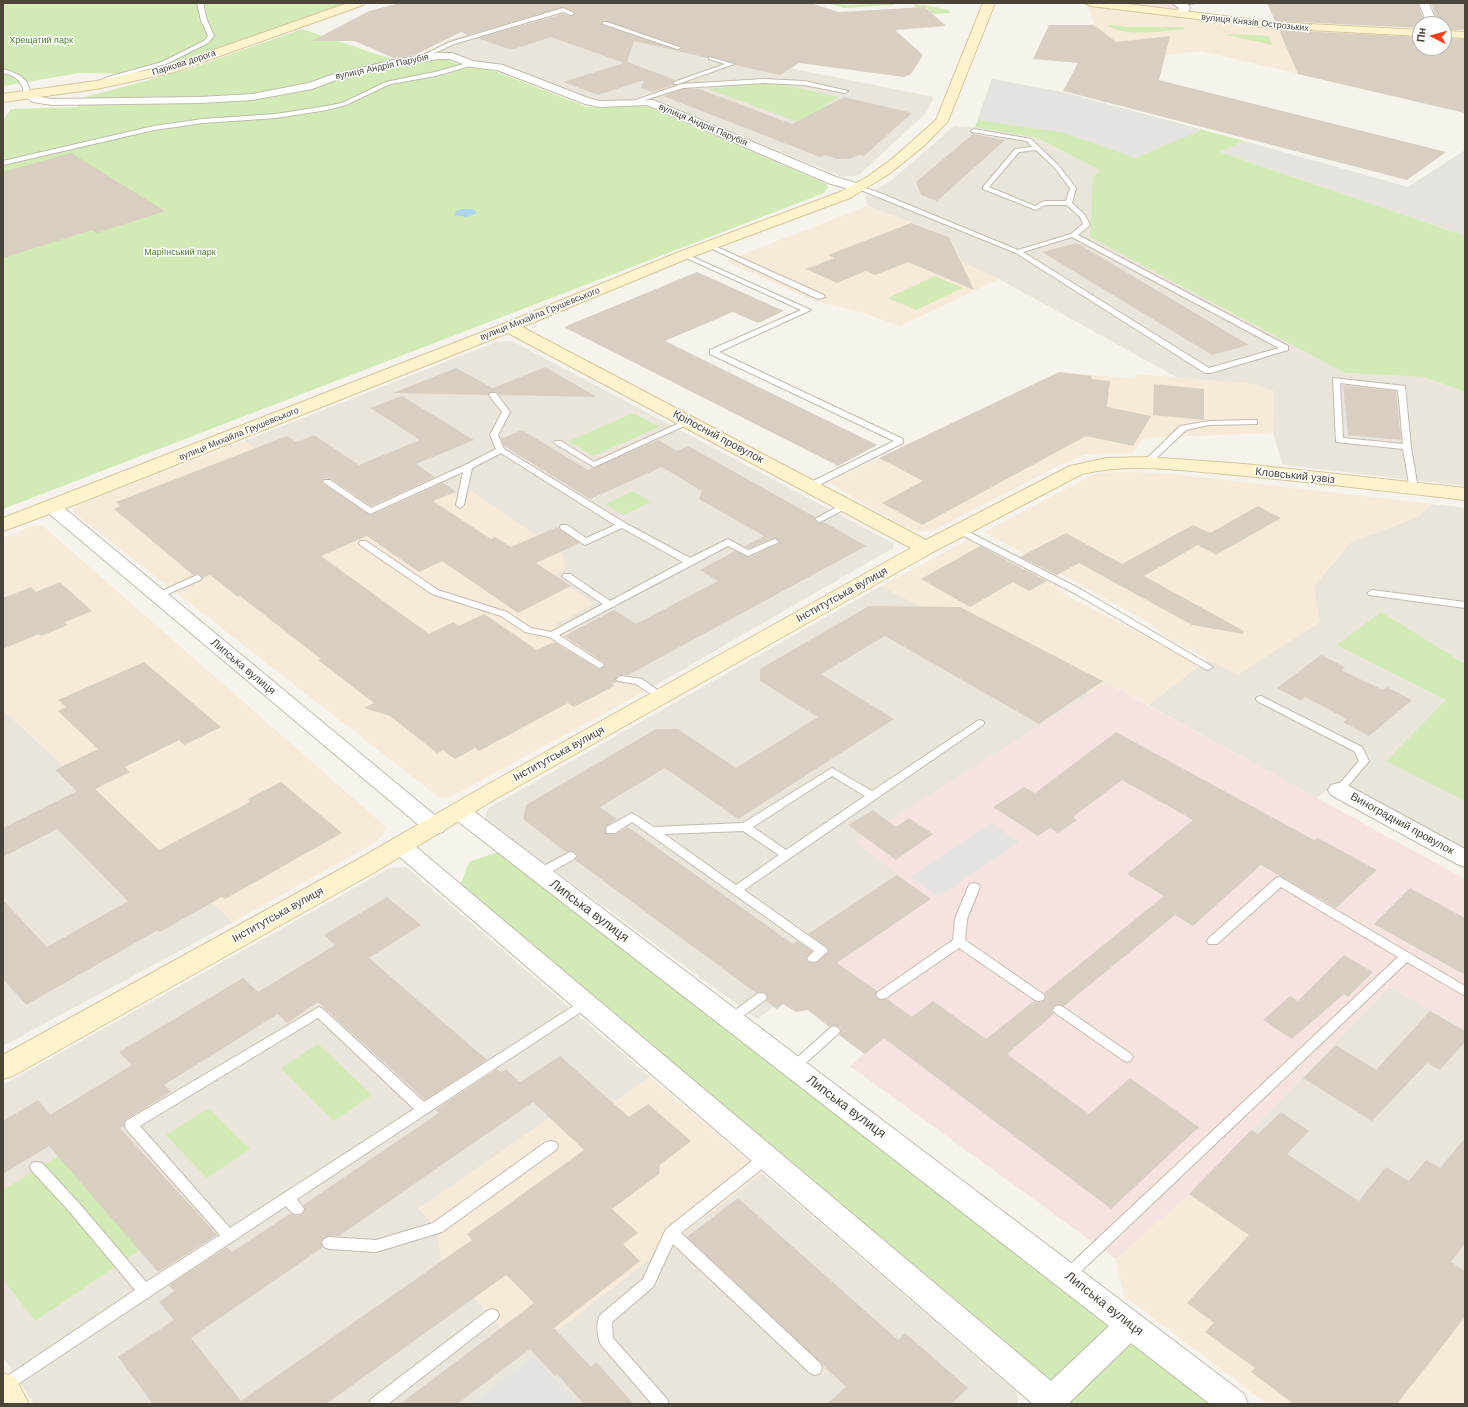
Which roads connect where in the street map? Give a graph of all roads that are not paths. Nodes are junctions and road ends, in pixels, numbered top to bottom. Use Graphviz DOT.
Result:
graph roads {
  1 [pos="200,3"];
  2 [pos="359,3"];
  3 [pos="988,3"];
  4 [pos="1091,3"];
  5 [pos="1178,3"];
  6 [pos="1192,3"];
  7 [pos="1424,3"];
  8 [pos="571,13"];
  9 [pos="1182,15"];
  10 [pos="1429,16"];
  11 [pos="605,24"];
  12 [pos="1412,33"];
  13 [pos="1452,34"];
  14 [pos="1465,35"];
  15 [pos="679,48"];
  16 [pos="422,57"];
  17 [pos="710,58"];
  18 [pos="471,64"];
  19 [pos="3,71"];
  20 [pos="96,85"];
  21 [pos="845,91"];
  22 [pos="27,94"];
  23 [pos="3,98"];
  24 [pos="633,102"];
  25 [pos="620,103"];
  26 [pos="974,132"];
  27 [pos="1036,148"];
  28 [pos="3,163"];
  29 [pos="859,188"];
  30 [pos="1069,203"];
  31 [pos="1073,235"];
  32 [pos="710,246"];
  33 [pos="1018,252"];
  34 [pos="684,255"];
  35 [pos="821,297"];
  36 [pos="509,327"];
  37 [pos="493,395"];
  38 [pos="690,422"];
  39 [pos="1254,422"];
  40 [pos="558,443"];
  41 [pos="1407,447"];
  42 [pos="501,450"];
  43 [pos="1124,462"];
  44 [pos="1147,462"];
  45 [pos="468,467"];
  46 [pos="327,482"];
  47 [pos="810,486"];
  48 [pos="1414,489"];
  49 [pos="1465,494"];
  50 [pos="460,505"];
  51 [pos="846,505"];
  52 [pos="52,507"];
  53 [pos="819,519"];
  54 [pos="3,525"];
  55 [pos="622,525"];
  56 [pos="564,527"];
  57 [pos="961,531"];
  58 [pos="775,542"];
  59 [pos="363,543"];
  60 [pos="926,548"];
  61 [pos="688,561"];
  62 [pos="567,576"];
  63 [pos="197,578"];
  64 [pos="1372,593"];
  65 [pos="158,595"];
  66 [pos="609,604"];
  67 [pos="1465,605"];
  68 [pos="552,635"];
  69 [pos="599,665"];
  70 [pos="1208,666"];
  71 [pos="621,679"];
  72 [pos="661,696"];
  73 [pos="1261,699"];
  74 [pos="980,723"];
  75 [pos="1339,790"];
  76 [pos="872,796"];
  77 [pos="459,811"];
  78 [pos="435,826"];
  79 [pos="745,827"];
  80 [pos="611,830"];
  81 [pos="651,831"];
  82 [pos="401,846"];
  83 [pos="786,855"];
  84 [pos="570,856"];
  85 [pos="1465,859"];
  86 [pos="540,874"];
  87 [pos="974,887"];
  88 [pos="736,890"];
  89 [pos="1213,941"];
  90 [pos="959,942"];
  91 [pos="1406,956"];
  92 [pos="813,958"];
  93 [pos="1465,992"];
  94 [pos="882,995"];
  95 [pos="761,997"];
  96 [pos="1039,997"];
  97 [pos="586,1003"];
  98 [pos="1059,1010"];
  99 [pos="731,1019"];
  100 [pos="834,1031"];
  101 [pos="1127,1057"];
  102 [pos="794,1067"];
  103 [pos="3,1068"];
  104 [pos="424,1110"];
  105 [pos="550,1146"];
  106 [pos="766,1157"];
  107 [pos="37,1167"];
  108 [pos="671,1233"];
  109 [pos="230,1237"];
  110 [pos="329,1243"];
  111 [pos="1067,1276"];
  112 [pos="145,1291"];
  113 [pos="492,1315"];
  114 [pos="1130,1324"];
  115 [pos="815,1368"];
  116 [pos="3,1388"];
  117 [pos="1052,1403"];
  118 [pos="13,1404"];
  119 [pos="376,1404"];
  120 [pos="662,1404"];
  121 [pos="1233,1404"];
  1 -- 20 [label="lane"];
  2 -- 20 [label="main road, Паркова дорога"];
  3 -- 29 [label="main road, вулиця Михайла Грушевського"];
  4 -- 9 [label="main road, вулиця Князів Острозьких"];
  5 -- 6 [label="lane"];
  5 -- 9 [label="street"];
  7 -- 10 [label="street"];
  8 -- 16 [label="lane"];
  9 -- 12 [label="main road, вулиця Князів Острозьких"];
  11 -- 15 [label="lane"];
  13 -- 14 [label="main road"];
  16 -- 18 [label="street, вулиця Андрія Парубія"];
  16 -- 22 [label="street, вулиця Андрія Парубія"];
  17 -- 25 [label="lane"];
  18 -- 25 [label="street, вулиця Андрія Парубія"];
  18 -- 28 [label="lane"];
  19 -- 22 [label="lane"];
  20 -- 22 [label="main road, Паркова дорога"];
  21 -- 24 [label="lane"];
  22 -- 23 [label="main road, Паркова дорога"];
  24 -- 25 [label="street, вулиця Андрія Парубія"];
  24 -- 29 [label="street, вулиця Андрія Парубія"];
  26 -- 27 [label="lane"];
  27 -- 30 [label="lane"];
  27 -- 30 [label="lane"];
  29 -- 32 [label="main road, вулиця Михайла Грушевського"];
  29 -- 33 [label="lane"];
  30 -- 31 [label="lane"];
  31 -- 33 [label="lane"];
  31 -- 33 [label="lane"];
  32 -- 34 [label="main road, вулиця Михайла Грушевського"];
  32 -- 35 [label="lane"];
  34 -- 36 [label="main road, вулиця Михайла Грушевського"];
  34 -- 47 [label="lane"];
  36 -- 38 [label="main road, Кріпосний провулок"];
  36 -- 52 [label="main road, вулиця Михайла Грушевського"];
  37 -- 42 [label="lane"];
  38 -- 40 [label="lane"];
  38 -- 47 [label="main road, Кріпосний провулок"];
  39 -- 44 [label="lane"];
  41 -- 41 [label="lane"];
  41 -- 48 [label="lane"];
  42 -- 45 [label="lane"];
  42 -- 55 [label="lane"];
  43 -- 44 [label="main road, Кловський узвіз"];
  43 -- 57 [label="main road, Інститутська вулиця"];
  44 -- 48 [label="main road, Кловський узвіз"];
  45 -- 46 [label="lane"];
  45 -- 50 [label="lane"];
  47 -- 51 [label="main road, Кріпосний провулок"];
  48 -- 49 [label="main road, Кловський узвіз"];
  51 -- 53 [label="lane"];
  51 -- 60 [label="main road, Кріпосний провулок"];
  52 -- 54 [label="main road, вулиця Михайла Грушевського"];
  52 -- 65 [label="street, Липська вулиця"];
  55 -- 56 [label="lane"];
  55 -- 61 [label="lane"];
  57 -- 60 [label="main road, Інститутська вулиця"];
  57 -- 70 [label="lane"];
  58 -- 61 [label="lane"];
  59 -- 68 [label="lane"];
  60 -- 72 [label="main road, Інститутська вулиця"];
  61 -- 66 [label="lane"];
  62 -- 66 [label="lane"];
  63 -- 65 [label="lane"];
  64 -- 67 [label="lane"];
  65 -- 78 [label="street, Липська вулиця"];
  66 -- 68 [label="lane"];
  68 -- 69 [label="lane"];
  71 -- 72 [label="lane"];
  72 -- 77 [label="main road, Інститутська вулиця"];
  73 -- 75 [label="lane"];
  74 -- 76 [label="lane"];
  75 -- 85 [label="street, Виноградний провулок"];
  76 -- 79 [label="lane"];
  76 -- 83 [label="lane"];
  77 -- 78 [label="main road, Інститутська вулиця"];
  77 -- 86 [label="street, Липська вулиця"];
  78 -- 82 [label="main road, Інститутська вулиця"];
  79 -- 81 [label="lane"];
  79 -- 83 [label="lane"];
  80 -- 81 [label="lane"];
  81 -- 88 [label="lane"];
  82 -- 97 [label="street"];
  82 -- 103 [label="main road, Інститутська вулиця"];
  83 -- 88 [label="lane"];
  84 -- 86 [label="lane"];
  86 -- 99 [label="street, Липська вулиця"];
  87 -- 90 [label="lane"];
  88 -- 92 [label="lane"];
  89 -- 91 [label="lane"];
  90 -- 94 [label="lane"];
  90 -- 96 [label="lane"];
  91 -- 93 [label="lane"];
  91 -- 111 [label="lane"];
  95 -- 99 [label="lane"];
  97 -- 104 [label="lane"];
  97 -- 106 [label="street"];
  98 -- 101 [label="lane"];
  99 -- 102 [label="street, Липська вулиця"];
  100 -- 102 [label="lane"];
  102 -- 111 [label="street, Липська вулиця"];
  104 -- 109 [label="lane"];
  104 -- 109 [label="lane"];
  105 -- 110 [label="lane"];
  106 -- 108 [label="lane"];
  106 -- 117 [label="street"];
  107 -- 112 [label="lane"];
  108 -- 115 [label="lane"];
  108 -- 120 [label="lane"];
  109 -- 112 [label="lane"];
  111 -- 114 [label="street, Липська вулиця"];
  112 -- 116 [label="lane"];
  113 -- 119 [label="lane"];
  114 -- 117 [label="street"];
  114 -- 121 [label="street, Липська вулиця"];
  116 -- 118 [label="main road"];
}
